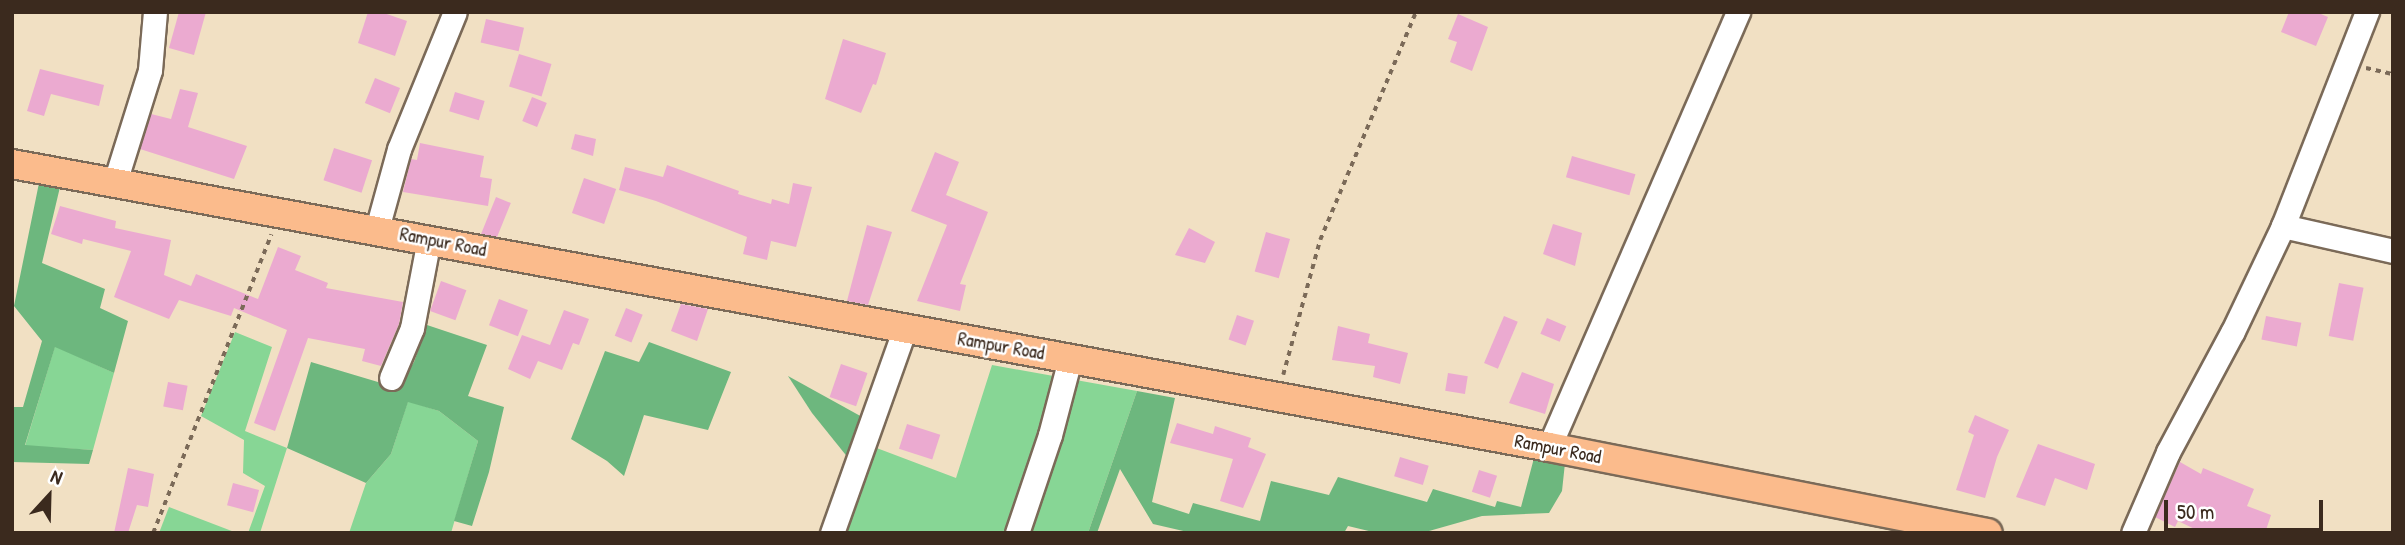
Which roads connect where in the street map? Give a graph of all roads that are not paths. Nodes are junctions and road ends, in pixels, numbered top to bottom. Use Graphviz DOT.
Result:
graph roads {
  1 [pos="155,12"];
  2 [pos="455,12"];
  3 [pos="1738,12"];
  4 [pos="2367,12"];
  5 [pos="12,164"];
  6 [pos="115,182"];
  7 [pos="2283,226"];
  8 [pos="377,229"];
  9 [pos="429,239"];
  10 [pos="2393,251"];
  11 [pos="905,328"];
  12 [pos="1070,359"];
  13 [pos="391,378"];
  14 [pos="1549,447"];
  15 [pos="832,533"];
  16 [pos="1017,533"];
  17 [pos="1988,533"];
  18 [pos="2133,533"];
  1 -- 6 [label="street"];
  2 -- 8 [label="street"];
  3 -- 14 [label="street"];
  4 -- 7 [label="street"];
  5 -- 6 [label="main road, Rampur Road"];
  6 -- 8 [label="main road, Rampur Road"];
  7 -- 10 [label="street"];
  7 -- 18 [label="street"];
  8 -- 9 [label="main road, Rampur Road"];
  9 -- 11 [label="main road, Rampur Road"];
  9 -- 13 [label="street"];
  11 -- 12 [label="main road, Rampur Road"];
  11 -- 15 [label="street"];
  12 -- 14 [label="main road, Rampur Road"];
  12 -- 16 [label="street"];
  14 -- 17 [label="main road, Rampur Road"];
}
